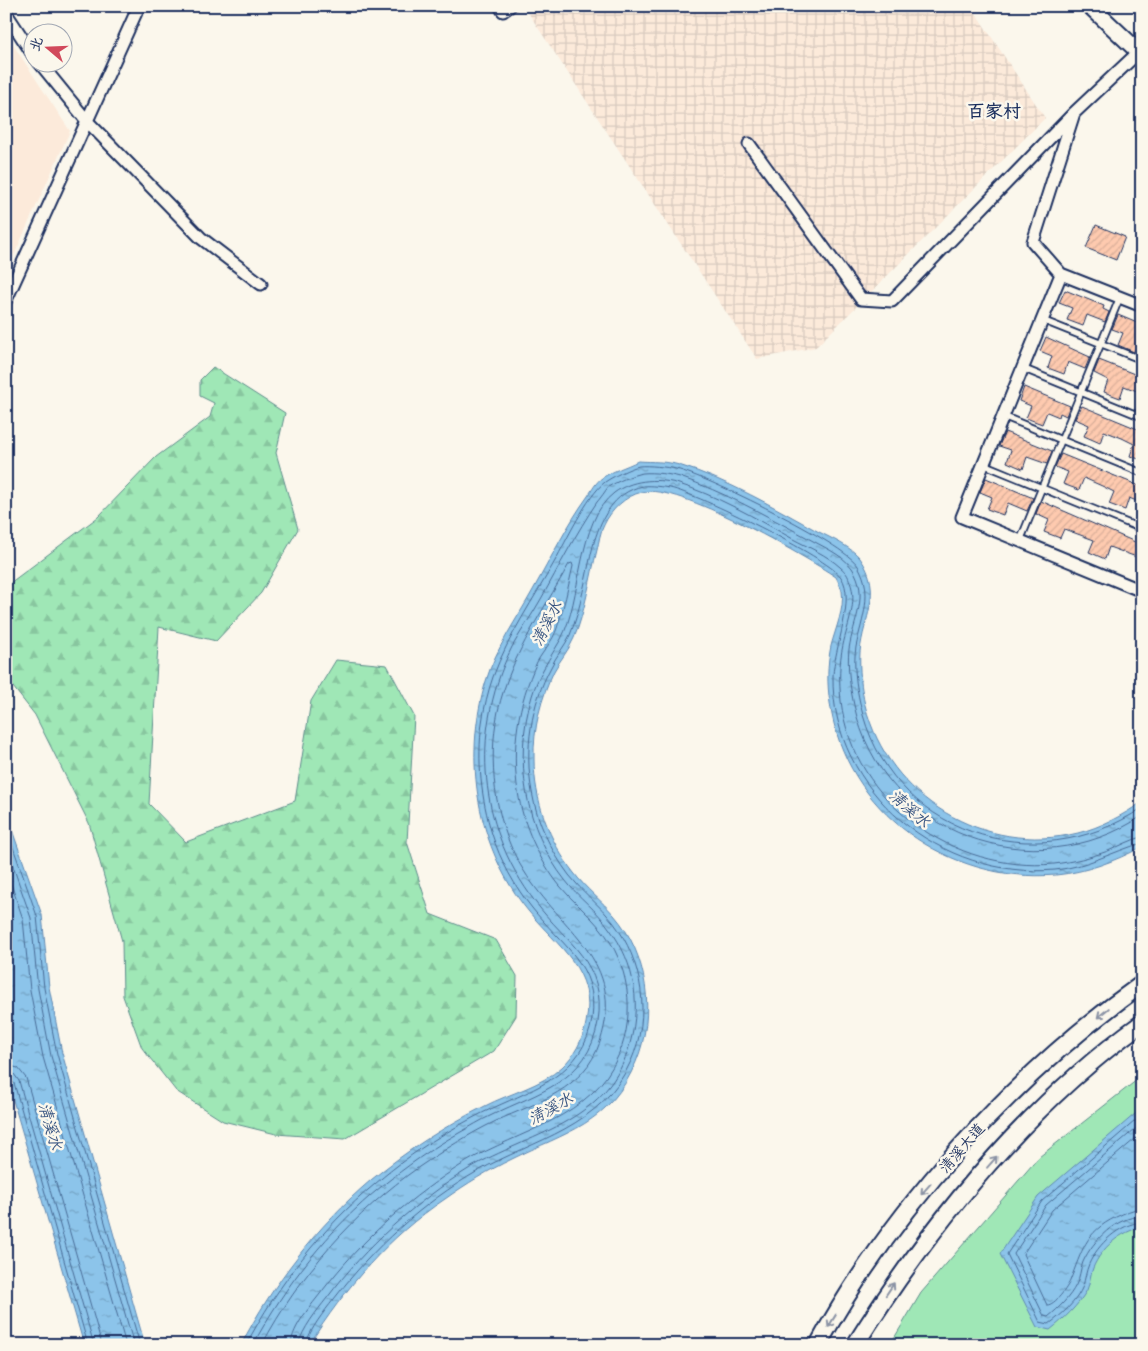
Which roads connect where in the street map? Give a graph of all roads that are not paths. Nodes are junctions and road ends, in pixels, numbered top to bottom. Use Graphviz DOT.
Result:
graph roads {
  1 [pos="139,6"];
  2 [pos="1090,6"];
  3 [pos="6,13"];
  4 [pos="22,38"];
  5 [pos="1140,52"];
  6 [pos="47,72"];
  7 [pos="1074,113"];
  8 [pos="87,121"];
  9 [pos="749,144"];
  10 [pos="1061,274"];
  11 [pos="261,284"];
  12 [pos="1120,297"];
  13 [pos="6,300"];
  14 [pos="1142,306"];
  15 [pos="1042,320"];
  16 [pos="1101,344"];
  17 [pos="1142,360"];
  18 [pos="1022,368"];
  19 [pos="1081,392"];
  20 [pos="1003,416"];
  21 [pos="1142,417"];
  22 [pos="1061,440"];
  23 [pos="983,464"];
  24 [pos="1142,473"];
  25 [pos="1042,488"];
  26 [pos="1142,529"];
  27 [pos="1020,541"];
  28 [pos="1142,591"];
  29 [pos="1142,984"];
  30 [pos="1142,1023"];
  31 [pos="818,1345"];
  32 [pos="855,1345"];
  1 -- 8 [label="street"];
  2 -- 5 [label="street"];
  3 -- 4 [label="street"];
  5 -- 7 [label="street"];
  6 -- 8 [label="street"];
  7 -- 9 [label="street"];
  7 -- 10 [label="street"];
  8 -- 11 [label="street"];
  8 -- 13 [label="street"];
  10 -- 12 [label="street"];
  10 -- 15 [label="street"];
  12 -- 14 [label="street"];
  12 -- 16 [label="lane"];
  15 -- 16 [label="lane"];
  15 -- 18 [label="street"];
  16 -- 17 [label="lane"];
  16 -- 19 [label="lane"];
  18 -- 19 [label="lane"];
  18 -- 20 [label="street"];
  19 -- 21 [label="lane"];
  19 -- 22 [label="lane"];
  20 -- 22 [label="lane"];
  20 -- 23 [label="street"];
  22 -- 24 [label="lane"];
  22 -- 25 [label="lane"];
  23 -- 25 [label="lane"];
  23 -- 27 [label="street"];
  25 -- 26 [label="lane"];
  25 -- 27 [label="lane"];
  27 -- 28 [label="street"];
  29 -- 31 [label="main road, 清溪大道, one-way"];
  32 -- 30 [label="main road, 清溪大道, one-way"];
}
